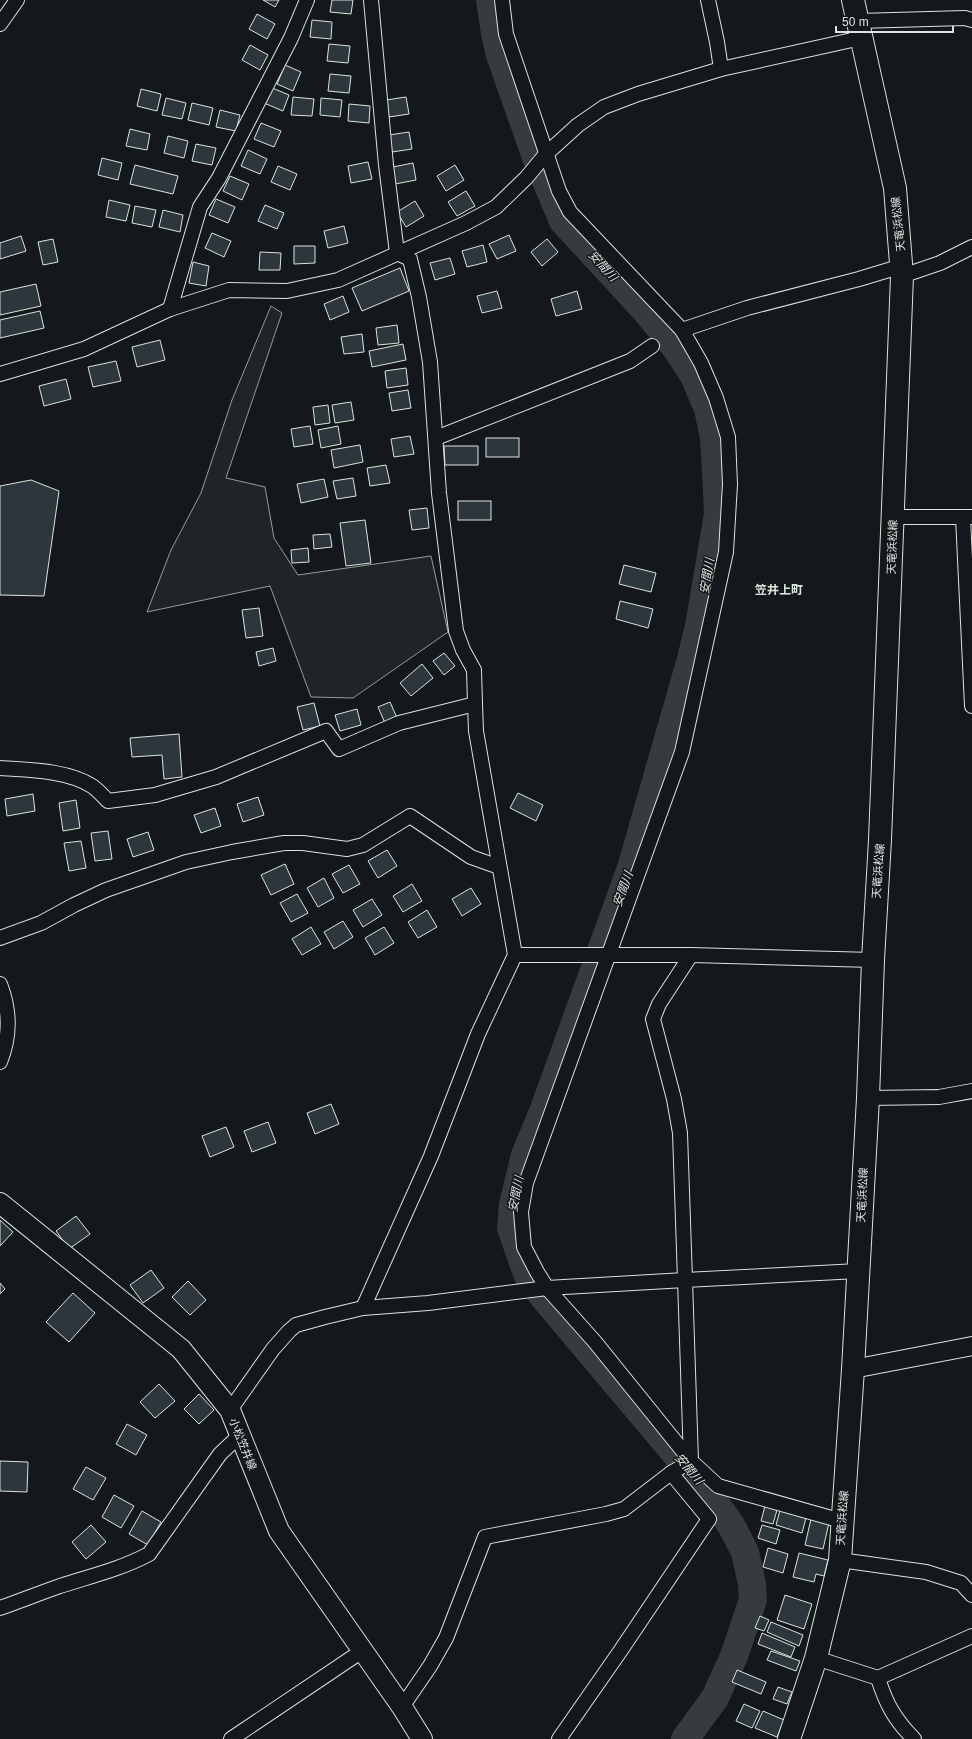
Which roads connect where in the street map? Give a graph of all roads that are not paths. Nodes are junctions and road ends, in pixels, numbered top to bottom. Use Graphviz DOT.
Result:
graph roads {
  1 [pos="17,0"];
  2 [pos="307,0"];
  3 [pos="371,0"];
  4 [pos="502,0"];
  5 [pos="708,0"];
  6 [pos="853,0"];
  7 [pos="972,20"];
  8 [pos="0,24"];
  9 [pos="860,30"];
  10 [pos="721,69"];
  11 [pos="546,155"];
  12 [pos="972,247"];
  13 [pos="397,253"];
  14 [pos="902,271"];
  15 [pos="170,310"];
  16 [pos="682,330"];
  17 [pos="652,346"];
  18 [pos="0,374"];
  19 [pos="436,438"];
  20 [pos="893,517"];
  21 [pos="968,517"];
  22 [pos="971,668"];
  23 [pos="475,704"];
  24 [pos="972,706"];
  25 [pos="0,768"];
  26 [pos="499,867"];
  27 [pos="0,938"];
  28 [pos="603,954"];
  29 [pos="515,955"];
  30 [pos="691,955"];
  31 [pos="873,960"];
  32 [pos="0,984"];
  33 [pos="0,1062"];
  34 [pos="972,1091"];
  35 [pos="868,1098"];
  36 [pos="0,1203"];
  37 [pos="858,1271"];
  38 [pos="686,1280"];
  39 [pos="546,1288"];
  40 [pos="363,1308"];
  41 [pos="972,1346"];
  42 [pos="853,1369"];
  43 [pos="230,1410"];
  44 [pos="240,1435"];
  45 [pos="683,1466"];
  46 [pos="842,1522"];
  47 [pos="840,1560"];
  48 [pos="972,1595"];
  49 [pos="0,1608"];
  50 [pos="972,1636"];
  51 [pos="362,1651"];
  52 [pos="816,1658"];
  53 [pos="878,1678"];
  54 [pos="402,1707"];
  55 [pos="231,1739"];
  56 [pos="422,1739"];
  57 [pos="559,1739"];
  58 [pos="789,1739"];
  59 [pos="914,1739"];
  1 -- 8 [label="street"];
  2 -- 15 [label="street"];
  3 -- 13 [label="street"];
  4 -- 11 [label="street"];
  5 -- 10 [label="street"];
  6 -- 9 [label="main road, 天竜浜松線"];
  7 -- 9 [label="street"];
  9 -- 10 [label="street"];
  9 -- 14 [label="main road, 天竜浜松線"];
  10 -- 11 [label="street"];
  11 -- 13 [label="street"];
  11 -- 16 [label="street"];
  12 -- 14 [label="street"];
  13 -- 15 [label="street"];
  13 -- 19 [label="street"];
  14 -- 16 [label="street"];
  14 -- 20 [label="main road, 天竜浜松線"];
  15 -- 18 [label="street"];
  16 -- 28 [label="street"];
  17 -- 19 [label="street"];
  19 -- 23 [label="street"];
  20 -- 21 [label="street"];
  20 -- 31 [label="main road, 天竜浜松線"];
  21 -- 22 [label="street"];
  22 -- 24 [label="street"];
  23 -- 25 [label="street"];
  23 -- 26 [label="street"];
  26 -- 27 [label="street"];
  26 -- 29 [label="street"];
  28 -- 29 [label="street"];
  28 -- 30 [label="street"];
  28 -- 39 [label="street"];
  29 -- 40 [label="street"];
  30 -- 31 [label="street"];
  30 -- 38 [label="street"];
  31 -- 35 [label="main road, 天竜浜松線"];
  32 -- 33 [label="street"];
  34 -- 35 [label="street"];
  35 -- 37 [label="main road, 天竜浜松線"];
  36 -- 43 [label="main road, 小松笠井線"];
  37 -- 38 [label="street"];
  37 -- 42 [label="main road, 天竜浜松線"];
  38 -- 39 [label="street"];
  38 -- 45 [label="street"];
  39 -- 40 [label="street"];
  39 -- 45 [label="street"];
  40 -- 43 [label="street"];
  41 -- 42 [label="street"];
  42 -- 46 [label="main road, 天竜浜松線"];
  43 -- 44 [label="main road, 小松笠井線"];
  44 -- 49 [label="street"];
  44 -- 51 [label="main road, 小松笠井線"];
  45 -- 46 [label="street"];
  45 -- 54 [label="street"];
  45 -- 57 [label="street"];
  46 -- 47 [label="main road, 天竜浜松線"];
  47 -- 48 [label="street"];
  47 -- 52 [label="main road, 天竜浜松線"];
  50 -- 53 [label="street"];
  51 -- 54 [label="main road, 小松笠井線"];
  51 -- 55 [label="street"];
  52 -- 53 [label="street"];
  52 -- 58 [label="main road, 天竜浜松線"];
  53 -- 59 [label="street"];
  54 -- 56 [label="main road, 小松笠井線"];
}
